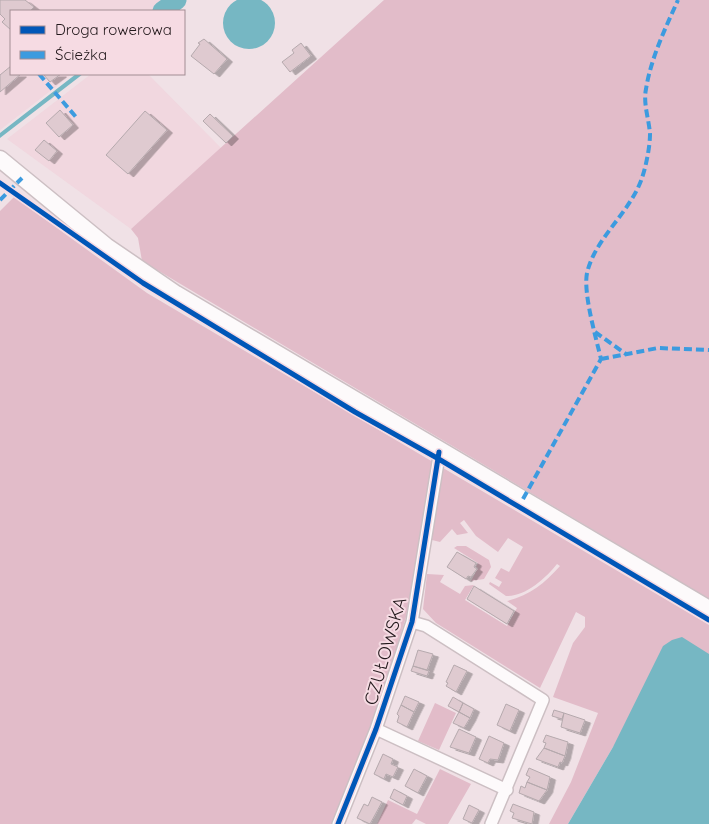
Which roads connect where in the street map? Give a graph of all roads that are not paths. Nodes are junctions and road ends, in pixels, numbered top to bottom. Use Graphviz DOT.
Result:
graph roads {
  1 [pos="0,159"];
  2 [pos="440,450"];
  3 [pos="709,609"];
  4 [pos="412,622"];
  5 [pos="376,730"];
  6 [pos="507,790"];
  7 [pos="338,824"];
  8 [pos="492,824"];
  1 -- 2 [label="main road"];
  2 -- 3 [label="main road"];
  2 -- 4 [label="street, CZUŁOWSKA"];
  4 -- 5 [label="street, CZUŁOWSKA"];
  4 -- 6 [label="street, CZUŁOWSKA"];
  5 -- 6 [label="street, CZUŁOWSKA"];
  5 -- 7 [label="street, CZUŁOWSKA"];
  6 -- 8 [label="street, CZUŁOWSKA"];
}
